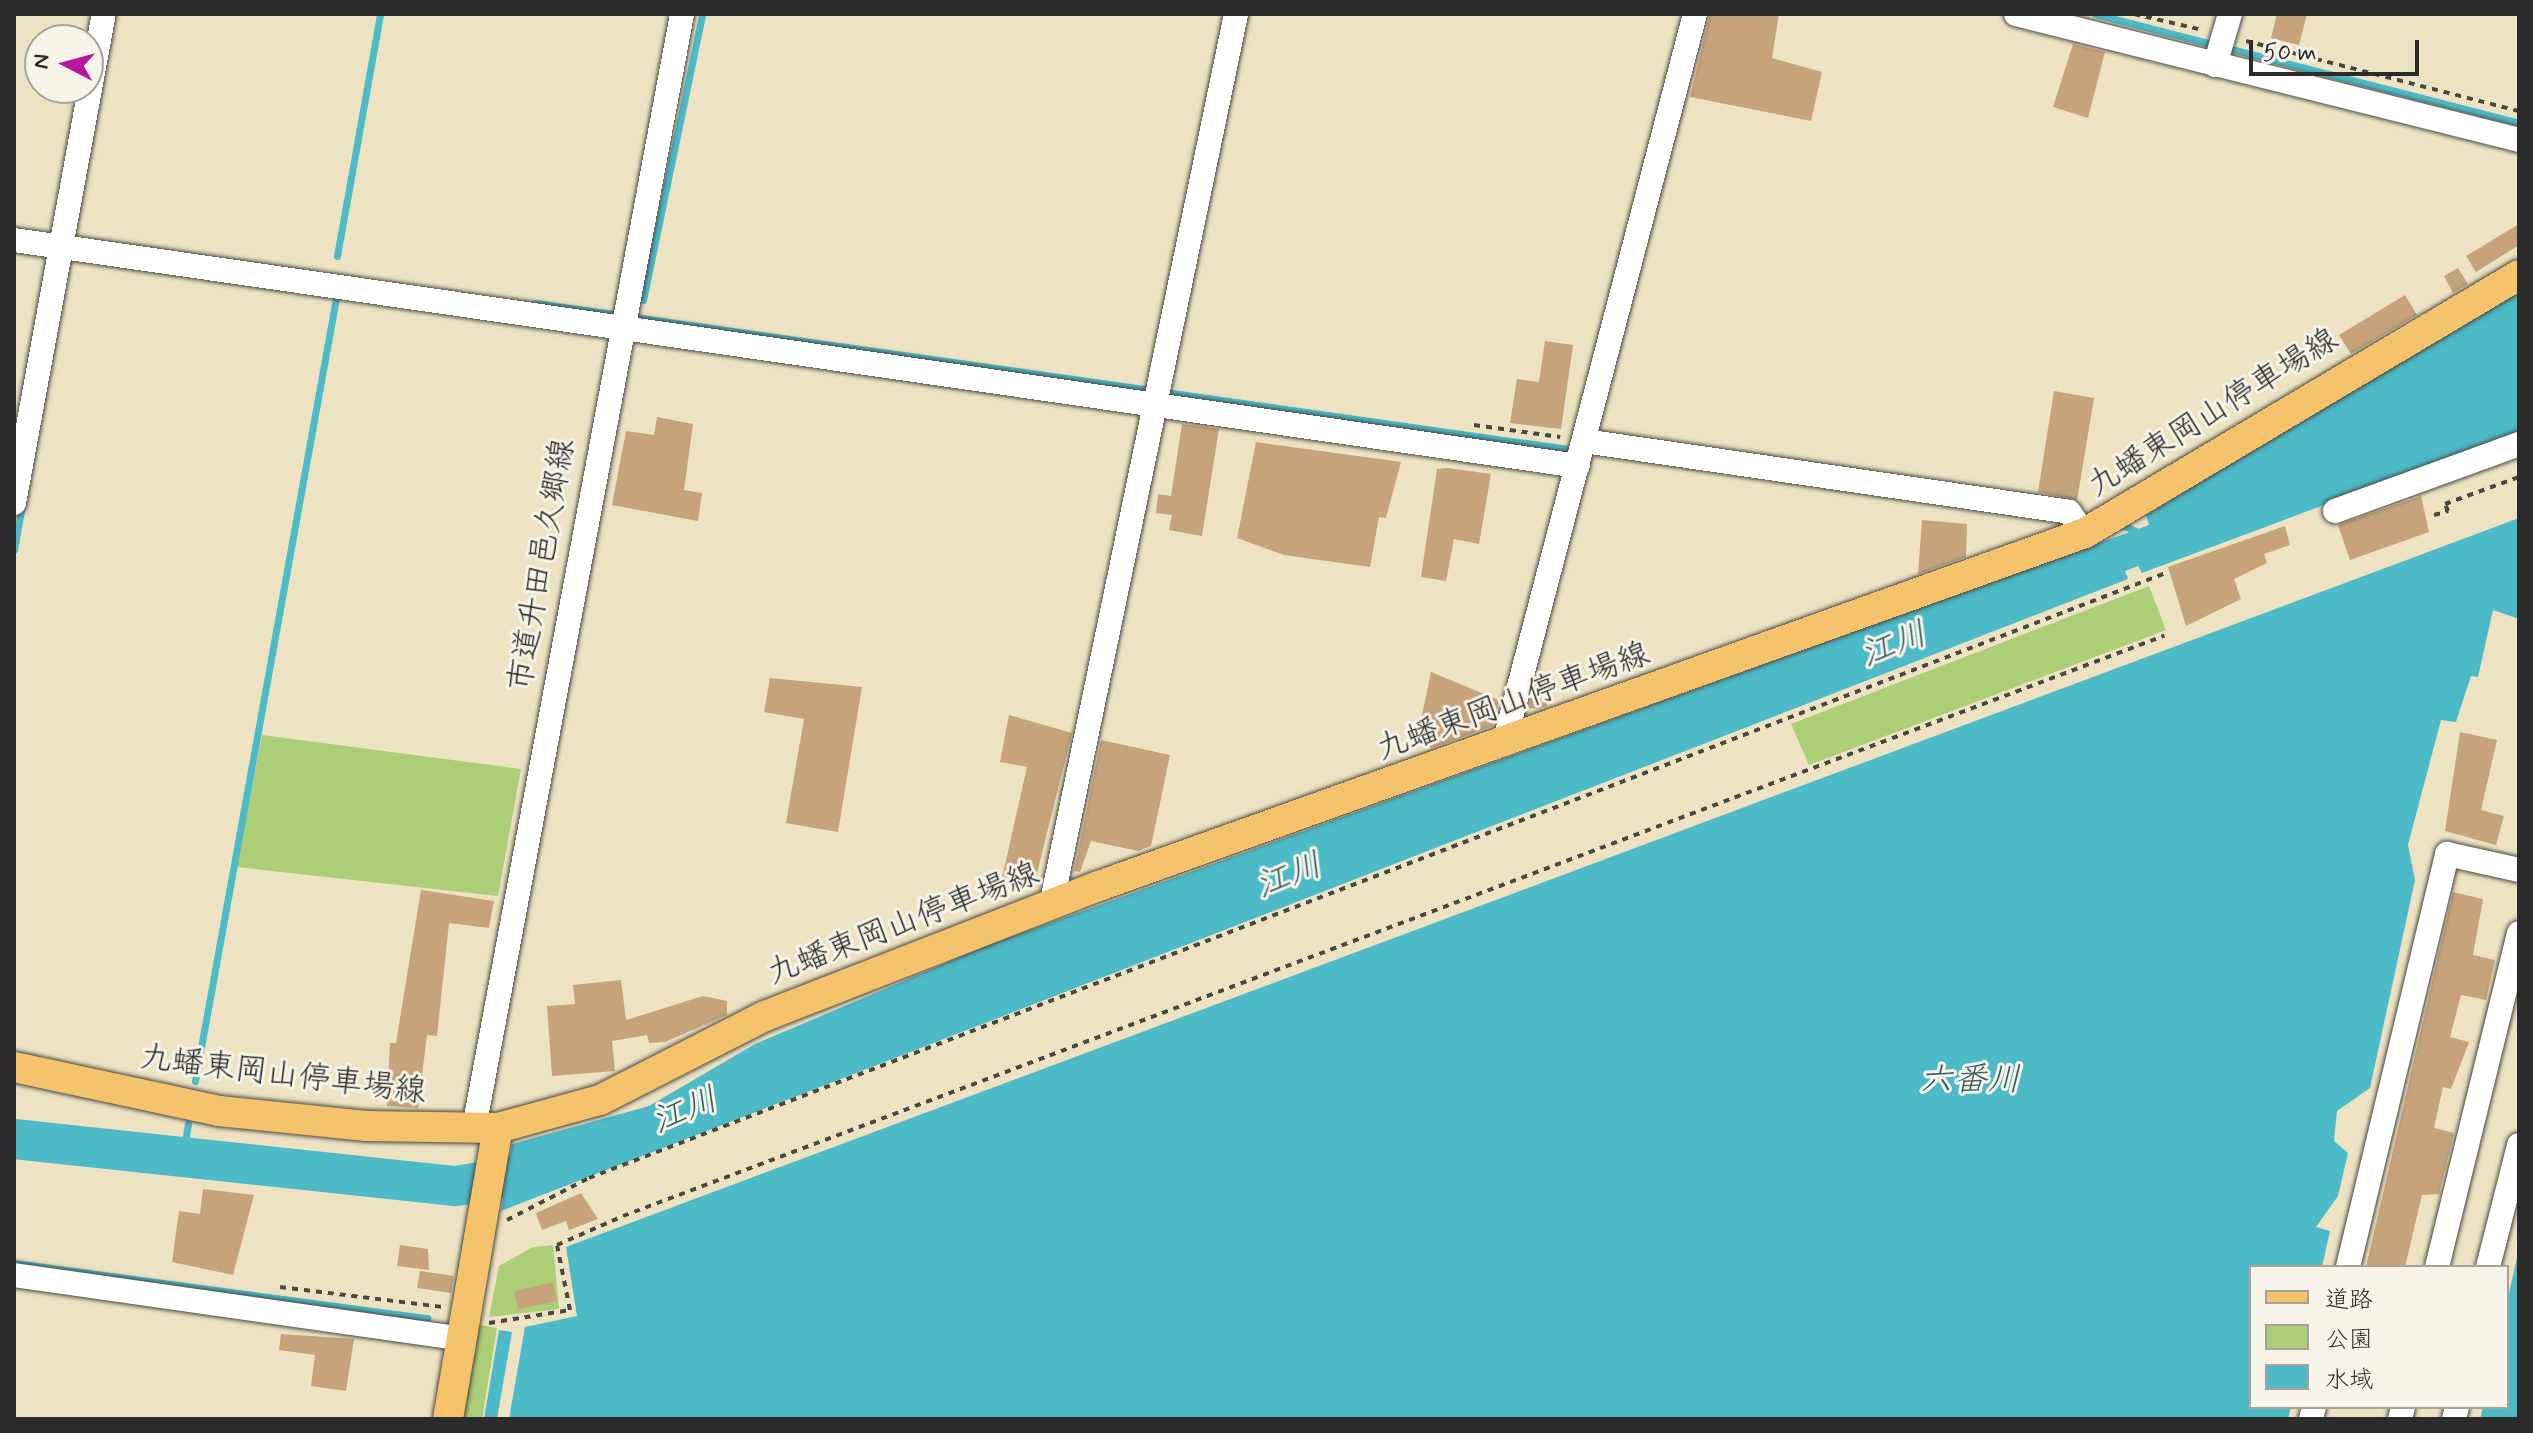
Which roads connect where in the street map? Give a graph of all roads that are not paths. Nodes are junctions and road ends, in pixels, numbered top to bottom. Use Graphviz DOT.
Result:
graph roads {
  1 [pos="104,14"];
  2 [pos="682,14"];
  3 [pos="1236,14"];
  4 [pos="1695,14"];
  5 [pos="2016,14"];
  6 [pos="2222,41"];
  7 [pos="2519,140"];
  8 [pos="63,239"];
  9 [pos="14,240"];
  10 [pos="2519,275"];
  11 [pos="622,318"];
  12 [pos="1154,395"];
  13 [pos="2519,444"];
  14 [pos="1581,452"];
  15 [pos="14,503"];
  16 [pos="2335,511"];
  17 [pos="2085,533"];
  18 [pos="1504,744"];
  19 [pos="2519,870"];
  20 [pos="1051,906"];
  21 [pos="2519,933"];
  22 [pos="14,1067"];
  23 [pos="489,1135"];
  24 [pos="2519,1145"];
  25 [pos="2348,1265"];
  26 [pos="2437,1265"];
  27 [pos="2489,1265"];
  28 [pos="14,1275"];
  29 [pos="465,1329"];
  30 [pos="448,1419"];
  1 -- 8 [label="street"];
  2 -- 11 [label="street, 市道升田邑久郷線"];
  3 -- 12 [label="street"];
  4 -- 14 [label="street"];
  5 -- 6 [label="street"];
  6 -- 7 [label="street"];
  8 -- 9 [label="street"];
  8 -- 11 [label="street"];
  8 -- 15 [label="street"];
  10 -- 17 [label="main road, 九蟠東岡山停車場線"];
  11 -- 12 [label="street"];
  11 -- 23 [label="street, 市道升田邑久郷線"];
  12 -- 14 [label="street"];
  12 -- 20 [label="street"];
  13 -- 16 [label="street"];
  14 -- 17 [label="street"];
  14 -- 18 [label="street"];
  17 -- 18 [label="main road, 九蟠東岡山停車場線"];
  18 -- 20 [label="main road, 九蟠東岡山停車場線"];
  19 -- 25 [label="street"];
  20 -- 23 [label="main road, 九蟠東岡山停車場線"];
  21 -- 26 [label="street"];
  22 -- 23 [label="main road, 九蟠東岡山停車場線"];
  23 -- 29 [label="main road"];
  24 -- 27 [label="street"];
  28 -- 29 [label="street"];
  29 -- 30 [label="main road"];
}
